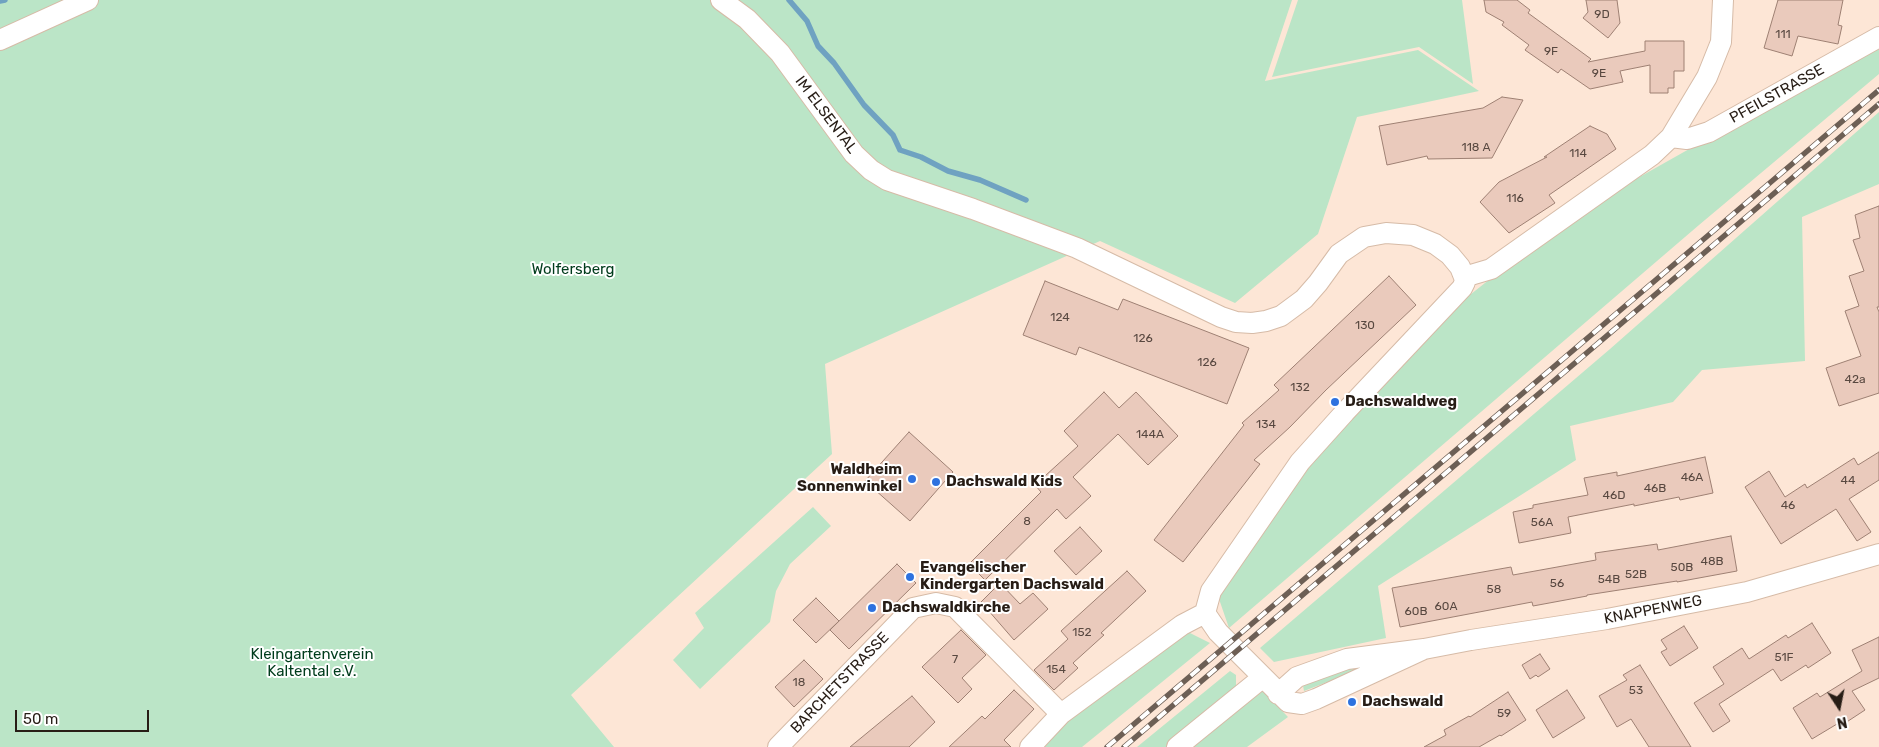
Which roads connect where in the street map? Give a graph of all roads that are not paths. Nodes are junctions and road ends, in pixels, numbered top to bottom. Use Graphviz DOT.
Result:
graph roads {
  1 [pos="88,0"];
  2 [pos="721,0"];
  3 [pos="1724,0"];
  4 [pos="1879,37"];
  5 [pos="0,40"];
  6 [pos="1671,137"];
  7 [pos="1464,277"];
  8 [pos="1879,554"];
  9 [pos="1205,612"];
  10 [pos="1424,649"];
  11 [pos="1262,678"];
  12 [pos="1278,694"];
  13 [pos="1061,714"];
  14 [pos="778,747"];
  15 [pos="1030,747"];
  16 [pos="1177,747"];
  1 -- 5 [label="street"];
  2 -- 7 [label="street, IM ELSENTAL"];
  3 -- 6 [label="street"];
  4 -- 6 [label="street, PFEILSTRASSE"];
  6 -- 7 [label="street"];
  7 -- 9 [label="street"];
  8 -- 10 [label="street, KNAPPENWEG"];
  9 -- 11 [label="street"];
  9 -- 13 [label="street"];
  10 -- 12 [label="street, KNAPPENWEG"];
  10 -- 12 [label="street, KNAPPENWEG"];
  11 -- 12 [label="street"];
  11 -- 16 [label="street"];
  13 -- 14 [label="street, BARCHETSTRASSE"];
  13 -- 15 [label="street"];
}
